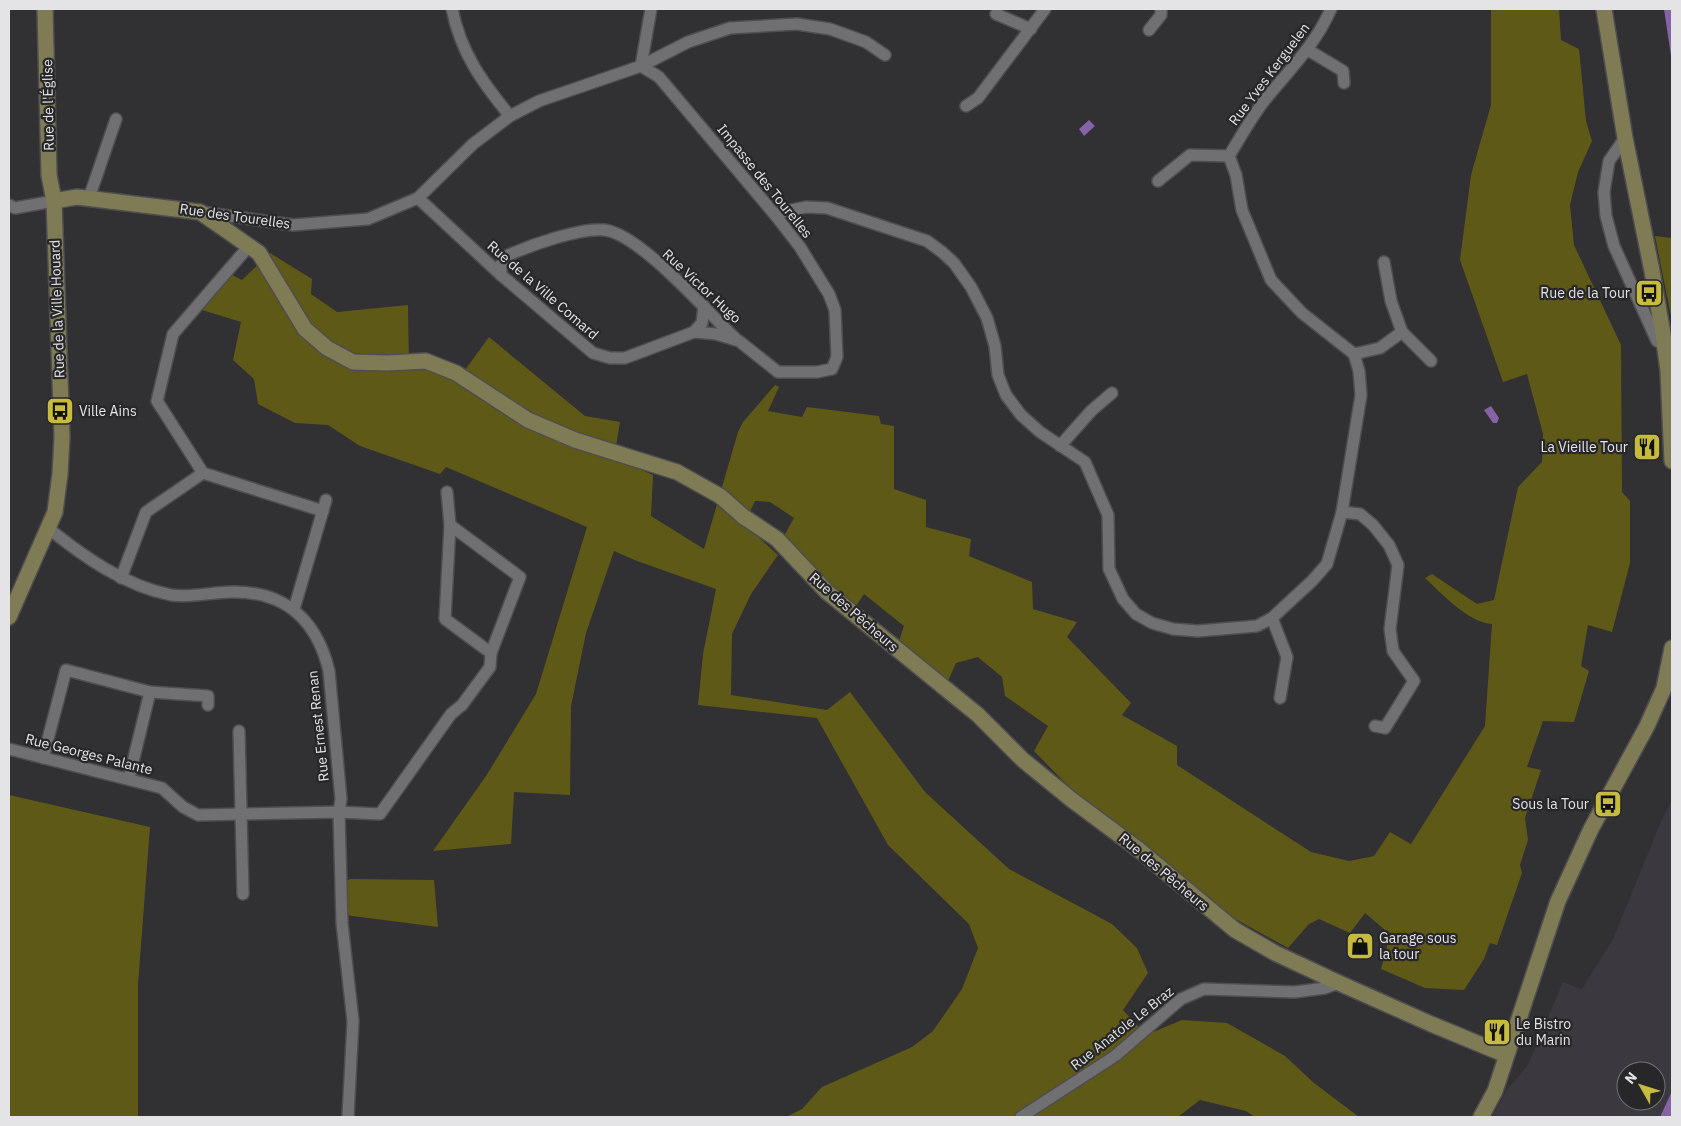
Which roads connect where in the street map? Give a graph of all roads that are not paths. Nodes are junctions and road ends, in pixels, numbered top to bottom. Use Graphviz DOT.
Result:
graph roads {
  1 [pos="45,9"];
  2 [pos="452,9"];
  3 [pos="650,9"];
  4 [pos="1045,9"];
  5 [pos="1162,9"];
  6 [pos="1330,9"];
  7 [pos="1604,9"];
  8 [pos="996,14"];
  9 [pos="1031,29"];
  10 [pos="1149,30"];
  11 [pos="1308,50"];
  12 [pos="886,55"];
  13 [pos="641,66"];
  14 [pos="1344,82"];
  15 [pos="966,106"];
  16 [pos="510,116"];
  17 [pos="116,119"];
  18 [pos="1625,138"];
  19 [pos="1229,156"];
  20 [pos="1158,181"];
  21 [pos="89,198"];
  22 [pos="418,198"];
  23 [pos="54,201"];
  24 [pos="9,205"];
  25 [pos="200,212"];
  26 [pos="776,216"];
  27 [pos="249,246"];
  28 [pos="470,246"];
  29 [pos="506,256"];
  30 [pos="1384,262"];
  31 [pos="501,275"];
  32 [pos="704,306"];
  33 [pos="694,332"];
  34 [pos="1402,332"];
  35 [pos="739,341"];
  36 [pos="1664,345"];
  37 [pos="1354,354"];
  38 [pos="1431,361"];
  39 [pos="778,372"];
  40 [pos="1112,393"];
  41 [pos="1060,446"];
  42 [pos="1672,461"];
  43 [pos="203,473"];
  44 [pos="447,492"];
  45 [pos="1342,512"];
  46 [pos="450,525"];
  47 [pos="48,528"];
  48 [pos="121,578"];
  49 [pos="294,608"];
  50 [pos="9,617"];
  51 [pos="1272,618"];
  52 [pos="1672,648"];
  53 [pos="491,653"];
  54 [pos="150,692"];
  55 [pos="1280,698"];
  56 [pos="208,705"];
  57 [pos="1375,726"];
  58 [pos="239,731"];
  59 [pos="9,749"];
  60 [pos="43,758"];
  61 [pos="129,778"];
  62 [pos="339,812"];
  63 [pos="242,814"];
  64 [pos="243,894"];
  65 [pos="1339,983"];
  66 [pos="1506,1055"];
  67 [pos="348,1117"];
  68 [pos="1021,1117"];
  69 [pos="1481,1117"];
  1 -- 23 [label="street, Rue de l'Église"];
  2 -- 16 [label="street"];
  3 -- 13 [label="street"];
  4 -- 9 [label="street"];
  5 -- 10 [label="street"];
  6 -- 11 [label="street, Rue Yves Kerguelen"];
  7 -- 18 [label="street"];
  8 -- 9 [label="street"];
  9 -- 15 [label="street"];
  11 -- 14 [label="street"];
  11 -- 19 [label="street, Rue Yves Kerguelen"];
  12 -- 13 [label="street, Rue des Tourelles"];
  13 -- 16 [label="street, Rue des Tourelles"];
  13 -- 26 [label="street, Impasse des Tourelles"];
  16 -- 22 [label="street, Rue des Tourelles"];
  17 -- 21 [label="street"];
  18 -- 36 [label="street"];
  18 -- 36 [label="street"];
  19 -- 20 [label="street"];
  19 -- 37 [label="street"];
  21 -- 23 [label="street, Rue des Tourelles"];
  21 -- 25 [label="street, Rue des Tourelles"];
  22 -- 25 [label="street, Rue des Tourelles"];
  22 -- 28 [label="street, Rue de la Ville Comard"];
  23 -- 24 [label="street"];
  23 -- 47 [label="street, Rue de la Ville Houard"];
  25 -- 27 [label="street, Rue des Pêcheurs"];
  26 -- 39 [label="street, Impasse des Tourelles"];
  26 -- 41 [label="street"];
  27 -- 43 [label="street"];
  27 -- 65 [label="street, Rue des Pêcheurs"];
  28 -- 29 [label="street"];
  28 -- 31 [label="street, Rue de la Ville Comard"];
  29 -- 31 [label="street"];
  29 -- 32 [label="street, Rue Victor Hugo"];
  30 -- 34 [label="street"];
  31 -- 33 [label="street, Rue de la Ville Comard"];
  32 -- 33 [label="street"];
  32 -- 35 [label="street, Rue Victor Hugo"];
  33 -- 35 [label="street, Rue de la Ville Comard"];
  34 -- 37 [label="street"];
  34 -- 38 [label="street"];
  35 -- 39 [label="street, Rue de la Ville Comard"];
  36 -- 42 [label="street"];
  37 -- 45 [label="street"];
  40 -- 41 [label="street"];
  41 -- 51 [label="street"];
  43 -- 48 [label="street"];
  43 -- 49 [label="street"];
  44 -- 46 [label="street"];
  45 -- 51 [label="street"];
  45 -- 57 [label="street"];
  46 -- 53 [label="street"];
  46 -- 53 [label="street"];
  47 -- 48 [label="street, Rue Ernest Renan"];
  47 -- 50 [label="street, Rue de la Ville Houard"];
  48 -- 49 [label="street, Rue Ernest Renan"];
  49 -- 62 [label="street, Rue Ernest Renan"];
  51 -- 55 [label="street"];
  52 -- 66 [label="street"];
  53 -- 62 [label="street, Rue Georges Palante"];
  54 -- 56 [label="street"];
  54 -- 60 [label="street"];
  54 -- 61 [label="street"];
  58 -- 63 [label="street"];
  59 -- 60 [label="street, Rue Georges Palante"];
  60 -- 61 [label="street, Rue Georges Palante"];
  61 -- 63 [label="street, Rue Georges Palante"];
  62 -- 63 [label="street, Rue Georges Palante"];
  62 -- 67 [label="street, Rue Ernest Renan"];
  63 -- 64 [label="street"];
  65 -- 66 [label="street, Rue des Pêcheurs"];
  65 -- 68 [label="street, Rue Anatole Le Braz"];
  66 -- 69 [label="street"];
}
